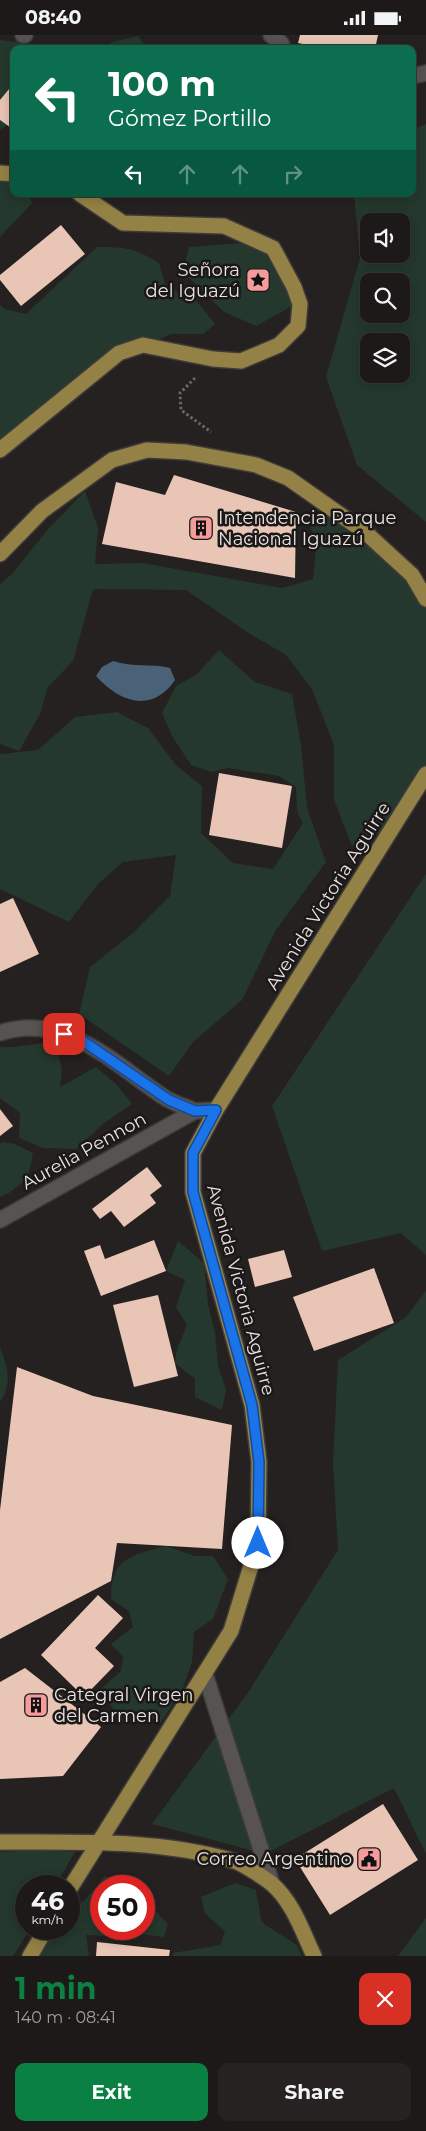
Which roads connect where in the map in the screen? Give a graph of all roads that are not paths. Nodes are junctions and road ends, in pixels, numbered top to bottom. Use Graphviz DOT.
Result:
graph roads {
  1 [pos="272,35"];
  2 [pos="282,45"];
  3 [pos="84,197"];
  4 [pos="0,450"];
  5 [pos="0,554"];
  6 [pos="426,599"];
  7 [pos="426,774"];
  8 [pos="0,1033"];
  9 [pos="216,1110"];
  10 [pos="195,1111"];
  11 [pos="0,1220"];
  12 [pos="205,1673"];
  13 [pos="98,1841"];
  14 [pos="0,1842"];
  15 [pos="78,1875"];
  16 [pos="272,1884"];
  17 [pos="39,1940"];
  18 [pos="30,1956"];
  19 [pos="314,1956"];
  1 -- 2 [label="street"];
  3 -- 4 [label="main road"];
  5 -- 6 [label="main road"];
  7 -- 9 [label="main road, Avenida Victoria Aguirre"];
  8 -- 10 [label="street"];
  9 -- 10 [label="street, Aurelia Pennon"];
  9 -- 12 [label="main road, Avenida Victoria Aguirre"];
  10 -- 11 [label="street, Aurelia Pennon"];
  12 -- 13 [label="main road, Avenida Victoria Aguirre"];
  12 -- 16 [label="street"];
  13 -- 14 [label="main road"];
  13 -- 15 [label="main road, Avenida Victoria Aguirre"];
  13 -- 16 [label="main road"];
  16 -- 19 [label="main road"];
  17 -- 18 [label="main road"];
}
